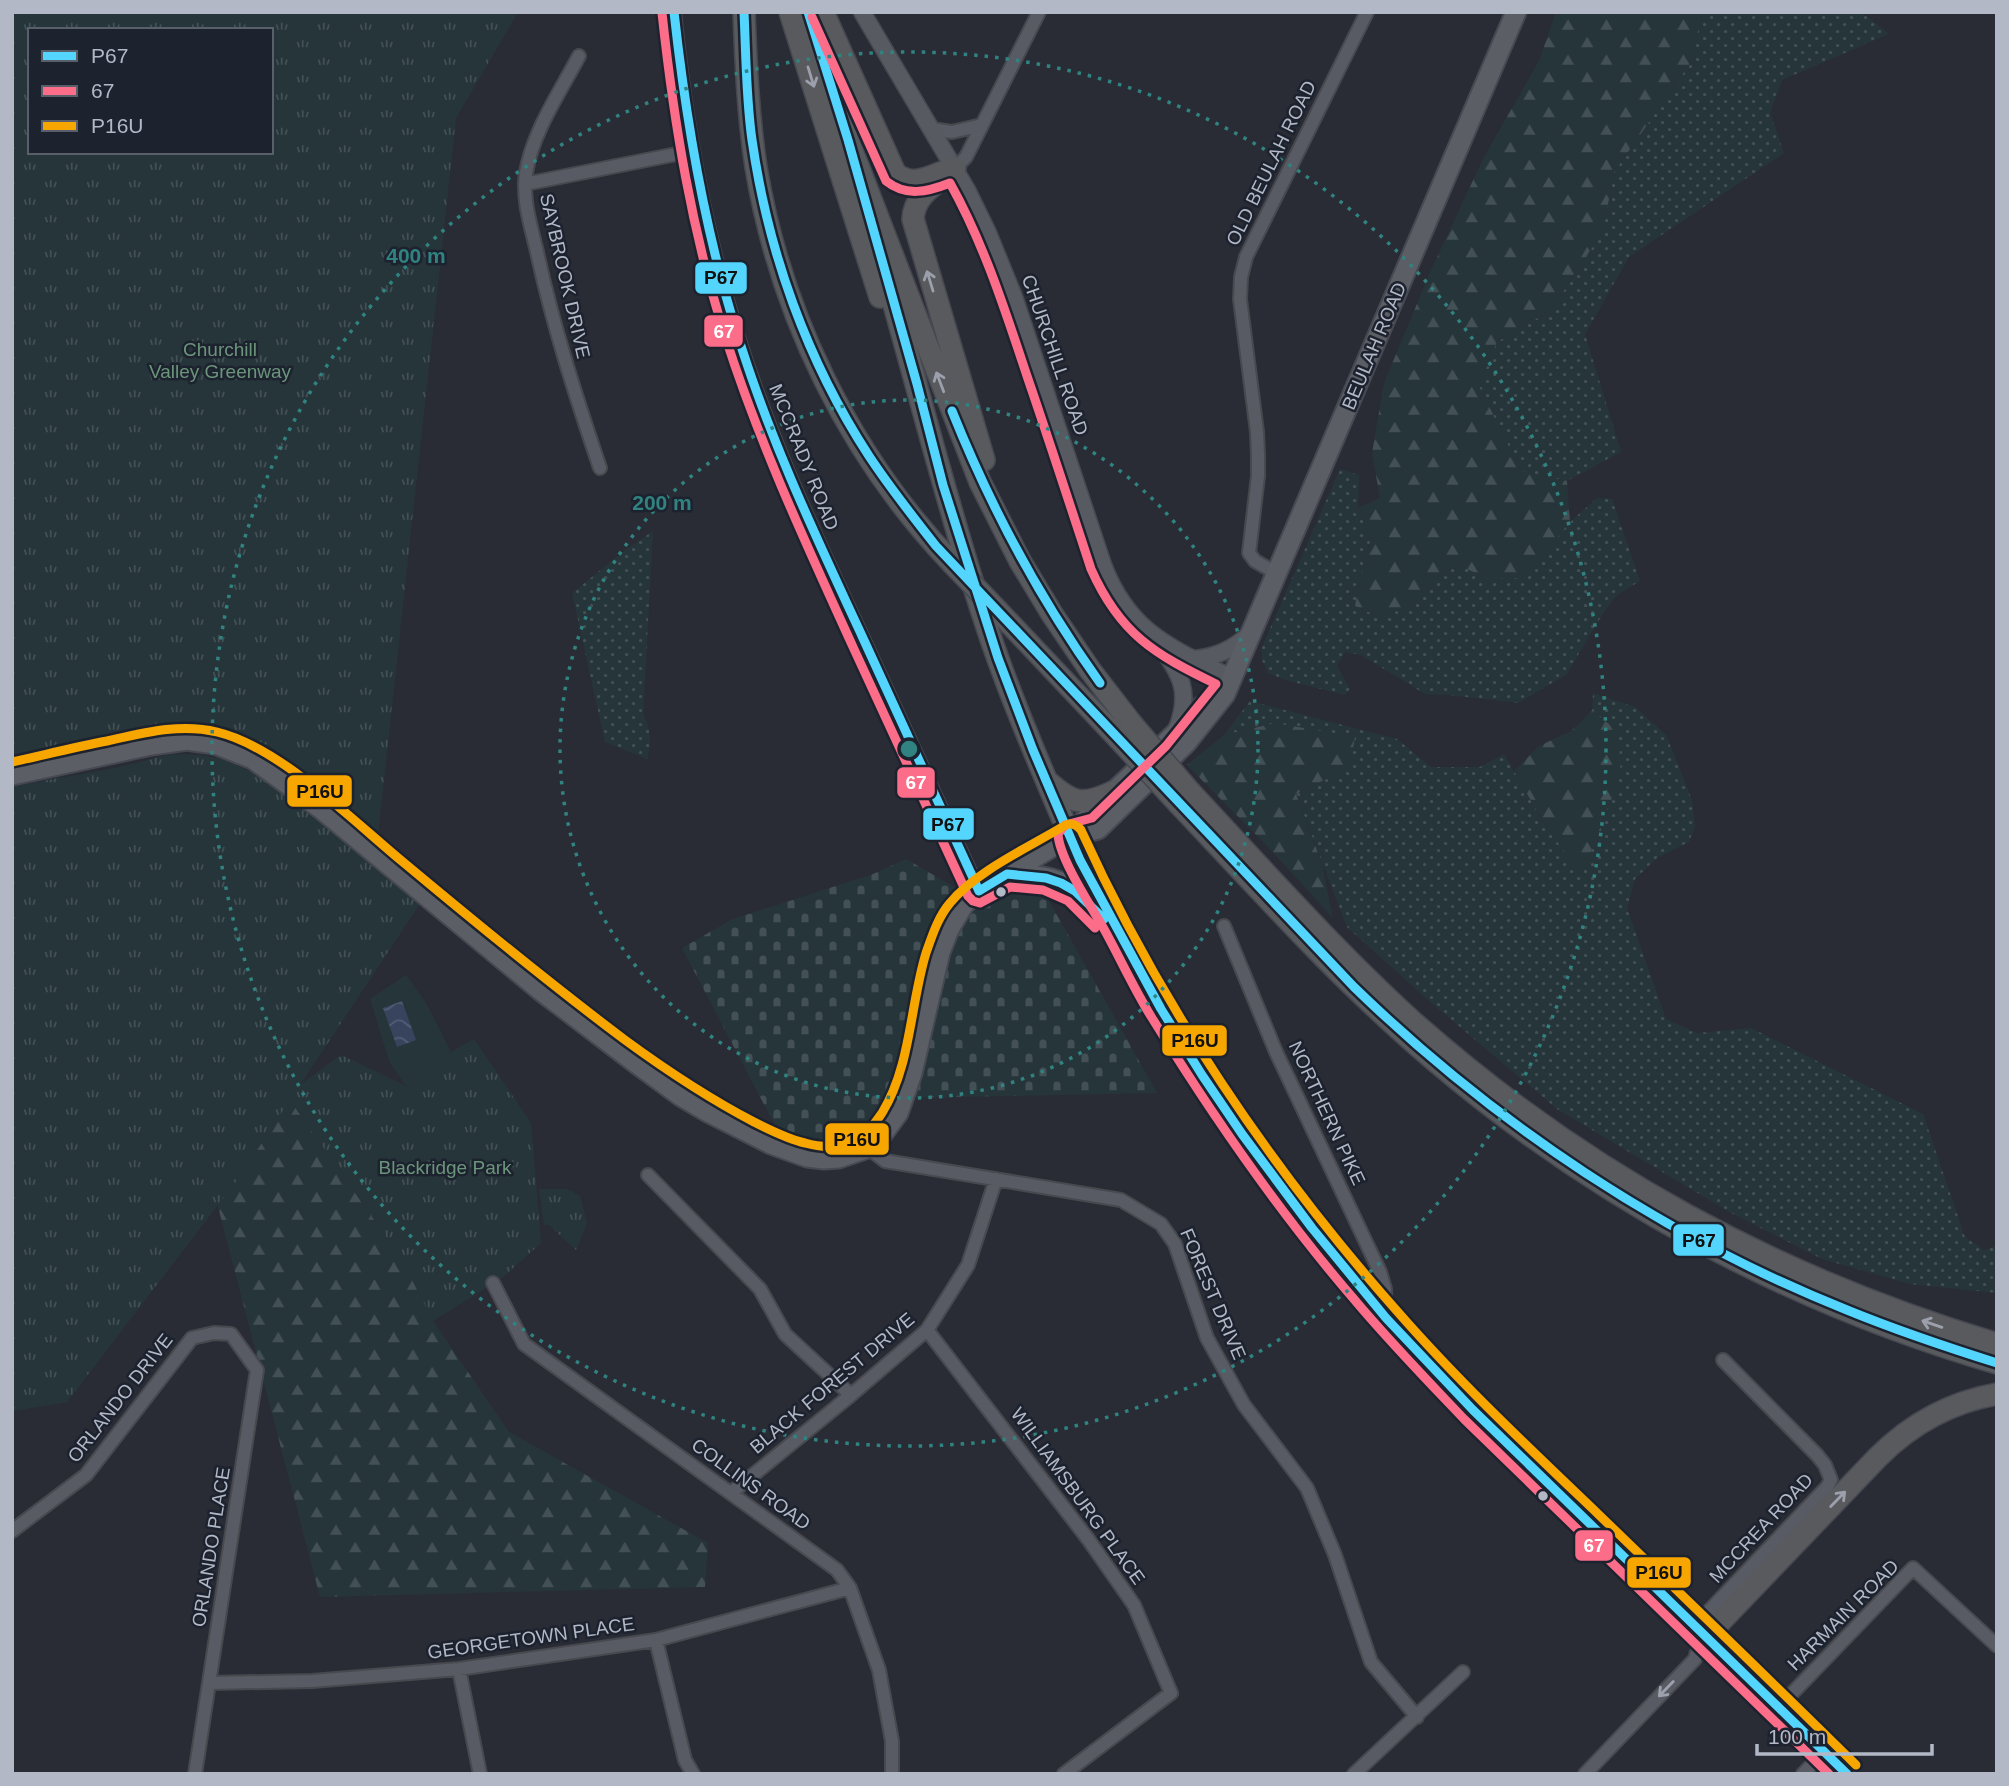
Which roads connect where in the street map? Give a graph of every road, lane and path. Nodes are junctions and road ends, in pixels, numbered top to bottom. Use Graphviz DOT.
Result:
graph roads {
  1 [pos="674,12"];
  2 [pos="744,12"];
  3 [pos="790,12"];
  4 [pos="807,12"];
  5 [pos="823,12"];
  6 [pos="862,12"];
  7 [pos="1039,12"];
  8 [pos="1367,12"];
  9 [pos="1516,12"];
  10 [pos="579,56"];
  11 [pos="982,125"];
  12 [pos="930,129"];
  13 [pos="848,140"];
  14 [pos="692,152"];
  15 [pos="955,168"];
  16 [pos="525,184"];
  17 [pos="600,468"];
  18 [pos="943,485"];
  19 [pos="1006,534"];
  20 [pos="1278,574"];
  21 [pos="1253,631"];
  22 [pos="1153,635"];
  23 [pos="1194,659"];
  24 [pos="1232,678"];
  25 [pos="1124,730"];
  26 [pos="1175,733"];
  27 [pos="12,775"];
  28 [pos="1045,780"];
  29 [pos="1115,791"];
  30 [pos="1185,798"];
  31 [pos="1070,836"];
  32 [pos="1007,874"];
  33 [pos="979,891"];
  34 [pos="1224,926"];
  35 [pos="1120,935"];
  36 [pos="868,1148"];
  37 [pos="648,1175"];
  38 [pos="996,1179"];
  39 [pos="493,1283"];
  40 [pos="1386,1318"];
  41 [pos="927,1330"];
  42 [pos="231,1334"];
  43 [pos="1997,1344"];
  44 [pos="1723,1360"];
  45 [pos="1997,1363"];
  46 [pos="1997,1394"];
  47 [pos="851,1395"];
  48 [pos="731,1493"];
  49 [pos="12,1531"];
  50 [pos="850,1588"];
  51 [pos="1703,1634"];
  52 [pos="656,1640"];
  53 [pos="1997,1646"];
  54 [pos="459,1670"];
  55 [pos="1463,1672"];
  56 [pos="211,1683"];
  57 [pos="1779,1707"];
  58 [pos="1417,1717"];
  59 [pos="1825,1751"];
  60 [pos="195,1774"];
  61 [pos="480,1774"];
  62 [pos="692,1774"];
  63 [pos="892,1774"];
  64 [pos="1064,1774"];
  65 [pos="1354,1774"];
  66 [pos="1585,1774"];
  67 [pos="1803,1774"];
  68 [pos="1847,1774"];
  1 -- 14 [label="street, MCCRADY ROAD"];
  2 -- 25 [label="highway, bridge"];
  3 -- 18 [label="highway, one-way"];
  4 -- 13 [label="highway"];
  5 -- 15 [label="highway"];
  6 -- 12 [label="main road, CHURCHILL ROAD"];
  7 -- 11 [label="street"];
  8 -- 20 [label="street, OLD BEULAH ROAD"];
  9 -- 20 [label="main road, BEULAH ROAD"];
  10 -- 16 [label="street, SAYBROOK DRIVE"];
  11 -- 12 [label="street"];
  11 -- 15 [label="street"];
  12 -- 15 [label="main road, CHURCHILL ROAD"];
  13 -- 18 [label="highway"];
  19 -- 13 [label="highway, one-way"];
  14 -- 16 [label="street"];
  14 -- 33 [label="street, MCCRADY ROAD"];
  19 -- 15 [label="highway, one-way"];
  15 -- 22 [label="main road, CHURCHILL ROAD"];
  16 -- 17 [label="street, SAYBROOK DRIVE"];
  18 -- 28 [label="highway"];
  19 -- 25 [label="highway"];
  20 -- 21 [label="main road, BEULAH ROAD"];
  21 -- 23 [label="main road"];
  21 -- 24 [label="main road, BEULAH ROAD"];
  22 -- 23 [label="main road, CHURCHILL ROAD"];
  22 -- 26 [label="main road"];
  23 -- 24 [label="main road, CHURCHILL ROAD"];
  24 -- 26 [label="main road, BEULAH ROAD"];
  24 -- 31 [label="main road, BEULAH ROAD"];
  25 -- 30 [label="highway, bridge"];
  26 -- 29 [label="main road, BEULAH ROAD"];
  27 -- 36 [label="main road"];
  28 -- 29 [label="highway"];
  28 -- 31 [label="highway"];
  29 -- 31 [label="main road, BEULAH ROAD"];
  43 -- 30 [label="highway, one-way"];
  30 -- 45 [label="highway"];
  31 -- 32 [label="main road, BEULAH ROAD"];
  31 -- 35 [label="main road"];
  32 -- 33 [label="main road, BEULAH ROAD"];
  32 -- 35 [label="main road"];
  33 -- 36 [label="main road, BEULAH ROAD"];
  34 -- 40 [label="street, NORTHERN PIKE"];
  35 -- 40 [label="main road"];
  36 -- 38 [label="street, FOREST DRIVE"];
  37 -- 47 [label="street"];
  38 -- 41 [label="street, BLACK FOREST DRIVE"];
  38 -- 58 [label="street, FOREST DRIVE"];
  39 -- 48 [label="street, COLLINS ROAD"];
  40 -- 51 [label="main road"];
  41 -- 47 [label="street, BLACK FOREST DRIVE"];
  41 -- 64 [label="street, WILLIAMSBURG PLACE"];
  42 -- 49 [label="street, ORLANDO DRIVE"];
  42 -- 56 [label="street, ORLANDO PLACE"];
  44 -- 51 [label="street, MCCREA ROAD"];
  51 -- 46 [label="highway, one-way"];
  47 -- 48 [label="street, BLACK FOREST DRIVE"];
  48 -- 50 [label="street, COLLINS ROAD"];
  50 -- 52 [label="street, GEORGETOWN PLACE"];
  50 -- 63 [label="street, COLLINS ROAD"];
  51 -- 57 [label="main road"];
  51 -- 66 [label="street, one-way"];
  52 -- 54 [label="street, GEORGETOWN PLACE"];
  52 -- 62 [label="street"];
  53 -- 57 [label="street, HARMAIN ROAD"];
  54 -- 56 [label="street, GEORGETOWN PLACE"];
  54 -- 61 [label="street"];
  55 -- 58 [label="street"];
  56 -- 60 [label="street, ORLANDO PLACE"];
  57 -- 59 [label="main road"];
  58 -- 65 [label="street"];
  59 -- 67 [label="street"];
  59 -- 68 [label="main road"];
}
